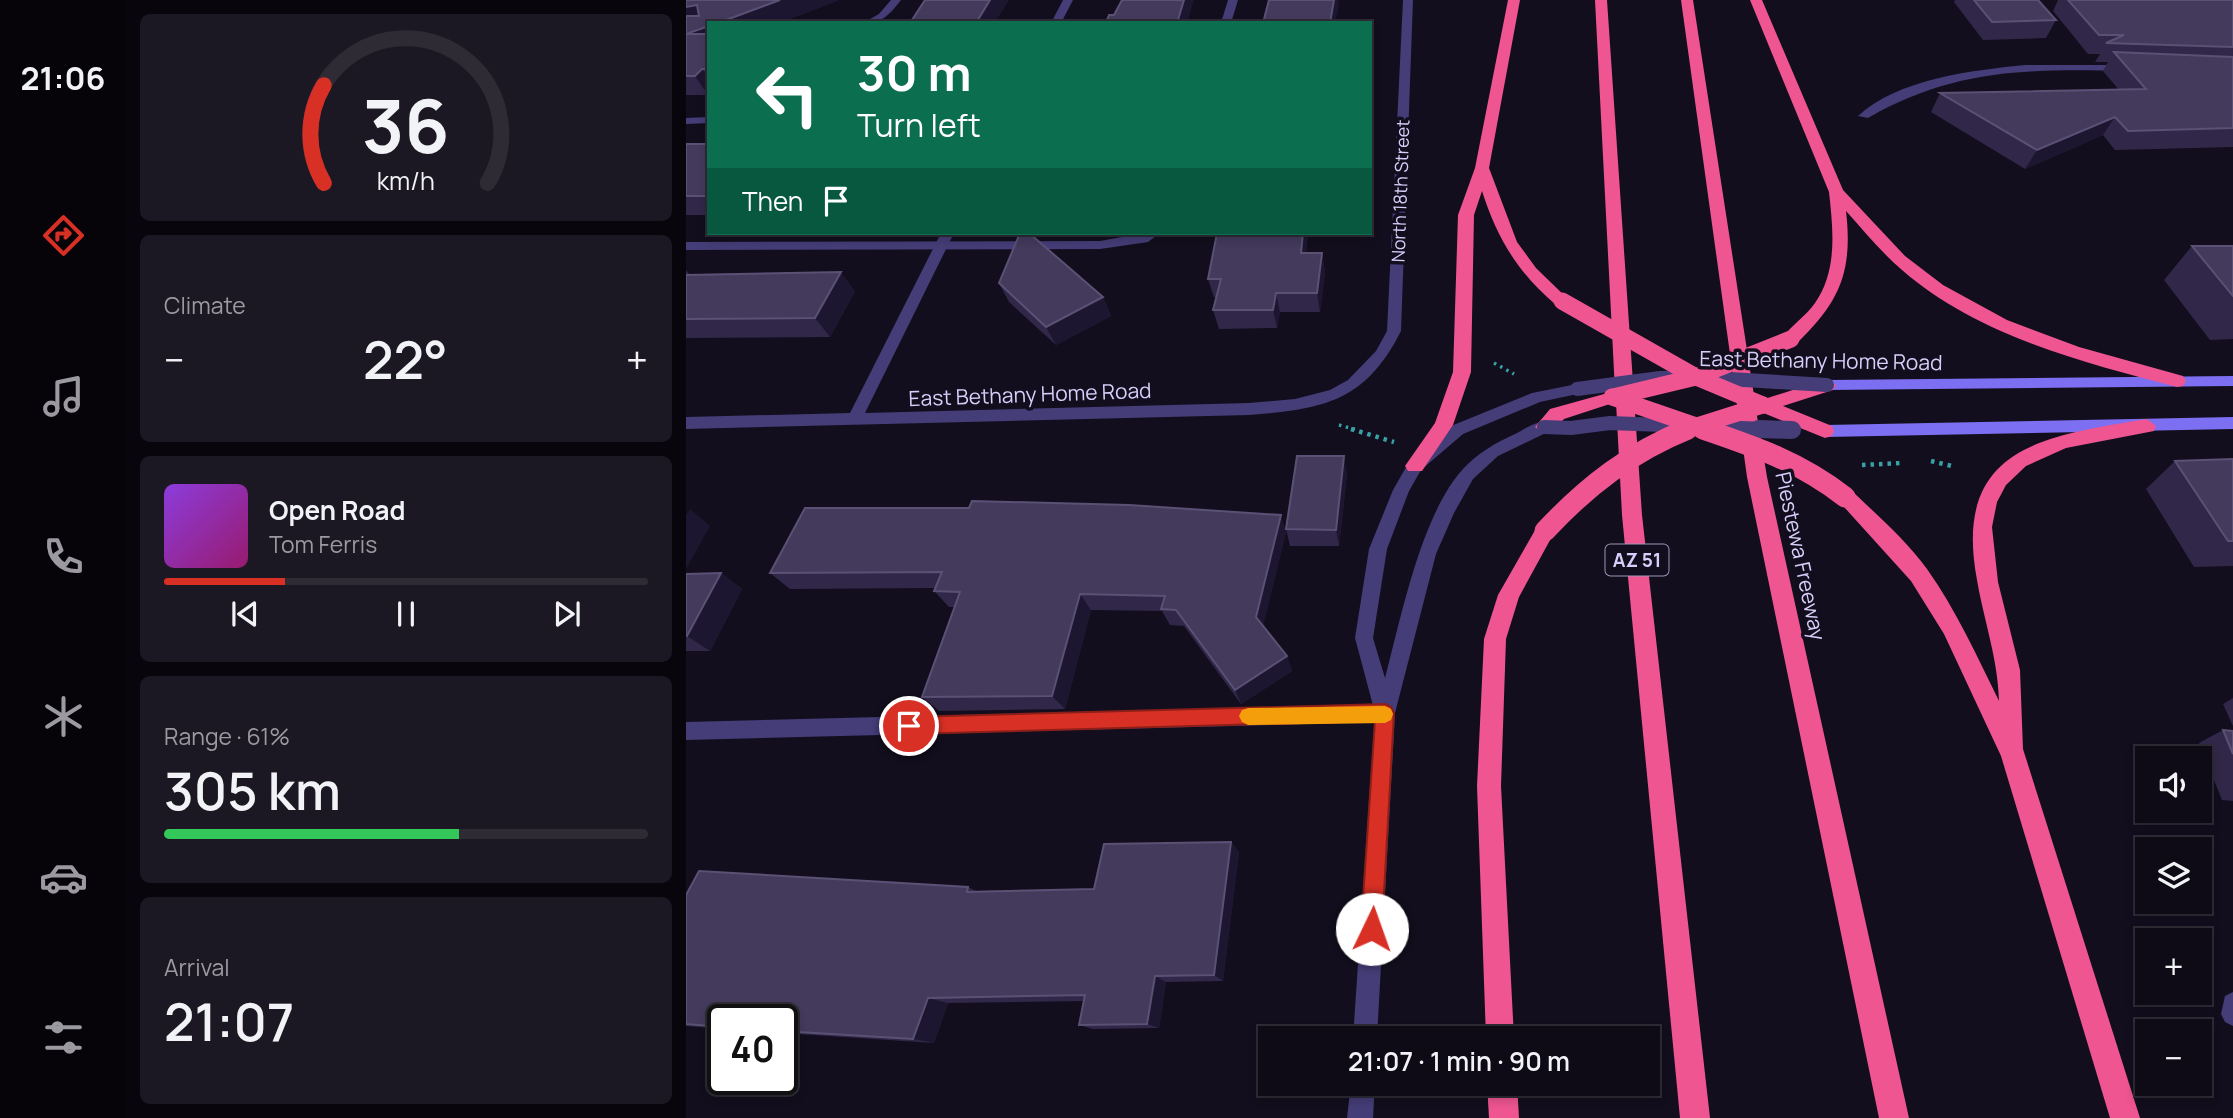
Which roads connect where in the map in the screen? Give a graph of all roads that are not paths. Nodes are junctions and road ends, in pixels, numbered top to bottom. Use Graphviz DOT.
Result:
graph roads {
  1 [pos="895,0"];
  2 [pos="1068,0"];
  3 [pos="1233,0"];
  4 [pos="1408,0"];
  5 [pos="1514,0"];
  6 [pos="1601,0"];
  7 [pos="1687,0"];
  8 [pos="1756,0"];
  9 [pos="872,21"];
  10 [pos="1057,21"];
  11 [pos="1227,21"];
  12 [pos="2144,69"];
  13 [pos="1864,116"];
  14 [pos="707,120"];
  15 [pos="686,121"];
  16 [pos="1482,169"];
  17 [pos="1836,192"];
  18 [pos="1150,235"];
  19 [pos="945,238"];
  20 [pos="686,246"];
  21 [pos="1367,373"];
  22 [pos="1696,377"];
  23 [pos="2177,381"];
  24 [pos="2233,381"];
  25 [pos="1827,385"];
  26 [pos="1577,389"];
  27 [pos="1612,397"];
  28 [pos="1763,405"];
  29 [pos="854,420"];
  30 [pos="686,423"];
  31 [pos="1693,424"];
  32 [pos="2233,424"];
  33 [pos="2147,426"];
  34 [pos="1544,427"];
  35 [pos="1827,431"];
  36 [pos="1415,466"];
  37 [pos="1385,713"];
  38 [pos="686,732"];
  39 [pos="2013,754"];
  40 [pos="1366,1026"];
  41 [pos="1499,1026"];
  42 [pos="1362,1096"];
  43 [pos="1503,1096"];
  44 [pos="1360,1118"];
  45 [pos="1504,1118"];
  46 [pos="1695,1118"];
  47 [pos="1894,1118"];
  48 [pos="2125,1118"];
  1 -- 9 [label="street"];
  2 -- 10 [label="street"];
  3 -- 11 [label="street"];
  4 -- 21 [label="street, North 18th Street"];
  5 -- 16 [label="highway"];
  6 -- 46 [label="highway, AZ 51"];
  7 -- 47 [label="highway, Piestewa Freeway"];
  8 -- 17 [label="highway"];
  12 -- 13 [label="street"];
  14 -- 15 [label="street"];
  16 -- 22 [label="highway, bridge"];
  16 -- 36 [label="highway"];
  17 -- 22 [label="highway, bridge"];
  17 -- 23 [label="highway"];
  18 -- 19 [label="street"];
  19 -- 20 [label="street"];
  19 -- 29 [label="street"];
  21 -- 29 [label="street, East Bethany Home Road"];
  22 -- 25 [label="street, East Bethany Home Road, bridge"];
  22 -- 26 [label="street, East Bethany Home Road, bridge"];
  22 -- 27 [label="highway, bridge"];
  22 -- 28 [label="highway, bridge"];
  23 -- 24 [label="main road, East Bethany Home Road"];
  23 -- 25 [label="main road, East Bethany Home Road"];
  25 -- 28 [label="highway, bridge"];
  26 -- 27 [label="highway, bridge"];
  26 -- 36 [label="street, East Bethany Home Road"];
  27 -- 31 [label="highway, bridge"];
  27 -- 34 [label="highway"];
  28 -- 31 [label="highway, bridge"];
  28 -- 35 [label="highway"];
  29 -- 30 [label="street, East Bethany Home Road"];
  31 -- 34 [label="street, bridge"];
  31 -- 35 [label="street, bridge"];
  31 -- 39 [label="highway, bridge"];
  31 -- 41 [label="highway, bridge"];
  32 -- 33 [label="main road"];
  33 -- 35 [label="main road"];
  33 -- 39 [label="highway"];
  34 -- 37 [label="street"];
  36 -- 37 [label="street"];
  37 -- 38 [label="street"];
  37 -- 40 [label="street"];
  39 -- 48 [label="highway"];
  42 -- 44 [label="street"];
  43 -- 45 [label="highway"];
}
